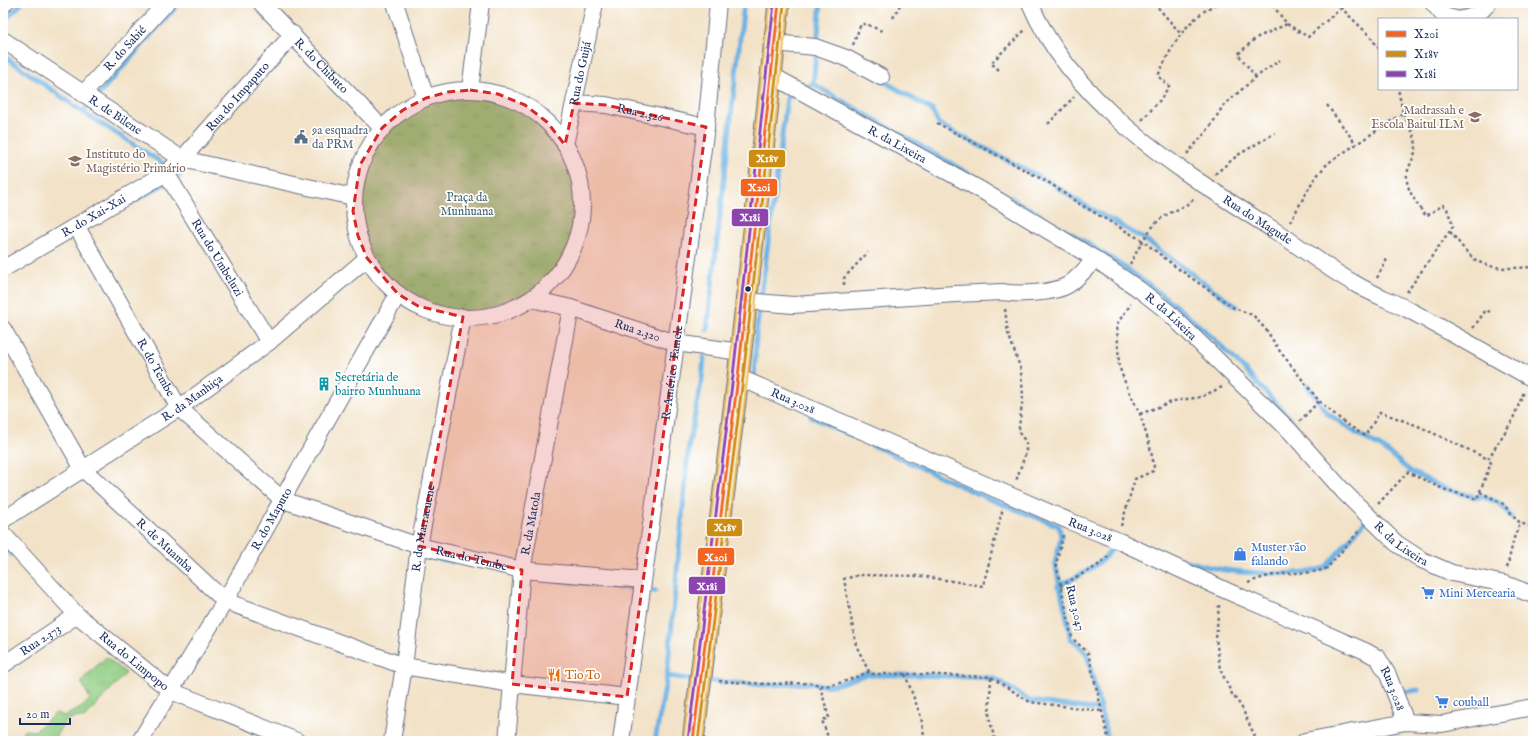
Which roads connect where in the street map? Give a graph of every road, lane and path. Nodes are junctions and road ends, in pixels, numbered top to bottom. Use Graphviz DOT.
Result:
graph roads {
  1 [pos="166,3"];
  2 [pos="261,3"];
  3 [pos="395,3"];
  4 [pos="481,3"];
  5 [pos="595,3"];
  6 [pos="718,3"];
  7 [pos="779,3"];
  8 [pos="901,3"];
  9 [pos="1030,3"];
  10 [pos="1154,3"];
  11 [pos="1218,3"];
  12 [pos="1271,3"];
  13 [pos="1336,3"];
  14 [pos="1433,3"];
  15 [pos="1488,3"];
  16 [pos="1340,9"];
  17 [pos="893,18"];
  18 [pos="1451,18"];
  19 [pos="1468,18"];
  20 [pos="1038,22"];
  21 [pos="1287,24"];
  22 [pos="882,31"];
  23 [pos="293,34"];
  24 [pos="1181,34"];
  25 [pos="3,40"];
  26 [pos="775,43"];
  27 [pos="1378,48"];
  28 [pos="846,58"];
  29 [pos="1280,60"];
  30 [pos="999,70"];
  31 [pos="771,75"];
  32 [pos="882,77"];
  33 [pos="1256,77"];
  34 [pos="1085,87"];
  35 [pos="470,90"];
  36 [pos="1398,90"];
  37 [pos="83,94"];
  38 [pos="426,98"];
  39 [pos="574,103"];
  40 [pos="1328,105"];
  41 [pos="1403,113"];
  42 [pos="937,123"];
  43 [pos="1048,124"];
  44 [pos="382,128"];
  45 [pos="706,128"];
  46 [pos="1131,131"];
  47 [pos="1275,133"];
  48 [pos="1356,144"];
  49 [pos="565,145"];
  50 [pos="182,159"];
  51 [pos="1178,165"];
  52 [pos="166,173"];
  53 [pos="1204,184"];
  54 [pos="353,197"];
  55 [pos="77,227"];
  56 [pos="1450,232"];
  57 [pos="1282,235"];
  58 [pos="1143,241"];
  59 [pos="868,252"];
  60 [pos="1388,257"];
  61 [pos="367,258"];
  62 [pos="1095,259"];
  63 [pos="1533,267"];
  64 [pos="3,269"];
  65 [pos="1124,279"];
  66 [pos="1140,290"];
  67 [pos="1370,291"];
  68 [pos="1003,292"];
  69 [pos="398,294"];
  70 [pos="536,300"];
  71 [pos="746,301"];
  72 [pos="843,302"];
  73 [pos="1397,304"];
  74 [pos="570,308"];
  75 [pos="1490,312"];
  76 [pos="463,317"];
  77 [pos="3,329"];
  78 [pos="1466,340"];
  79 [pos="269,342"];
  80 [pos="676,343"];
  81 [pos="740,352"];
  82 [pos="738,377"];
  83 [pos="1236,378"];
  84 [pos="1532,379"];
  85 [pos="1319,401"];
  86 [pos="179,408"];
  87 [pos="1140,414"];
  88 [pos="1290,431"];
  89 [pos="1488,459"];
  90 [pos="83,469"];
  91 [pos="1480,492"];
  92 [pos="1009,495"];
  93 [pos="283,500"];
  94 [pos="1370,519"];
  95 [pos="3,520"];
  96 [pos="1069,522"];
  97 [pos="1520,523"];
  98 [pos="1533,527"];
  99 [pos="3,534"];
  100 [pos="1117,540"];
  101 [pos="419,546"];
  102 [pos="522,570"];
  103 [pos="643,580"];
  104 [pos="1506,584"];
  105 [pos="1060,586"];
  106 [pos="1533,595"];
  107 [pos="225,601"];
  108 [pos="77,615"];
  109 [pos="3,665"];
  110 [pos="404,666"];
  111 [pos="869,672"];
  112 [pos="905,674"];
  113 [pos="991,677"];
  114 [pos="700,680"];
  115 [pos="512,684"];
  116 [pos="820,686"];
  117 [pos="171,691"];
  118 [pos="627,697"];
  119 [pos="1533,707"];
  120 [pos="1101,711"];
  121 [pos="1406,722"];
  122 [pos="140,741"];
  123 [pos="297,741"];
  124 [pos="392,741"];
  125 [pos="508,741"];
  126 [pos="621,741"];
  127 [pos="692,741"];
  128 [pos="834,741"];
  129 [pos="925,741"];
  130 [pos="995,741"];
  131 [pos="1109,741"];
  132 [pos="1305,741"];
  1 -- 37 [label="street, R. do Sabié"];
  2 -- 23 [label="street, R. do Chibuto"];
  3 -- 38 [label="street"];
  4 -- 35 [label="street"];
  5 -- 39 [label="street, Rua do Guijá"];
  6 -- 45 [label="street, R. Américo Tamele"];
  7 -- 26 [label="main road"];
  8 -- 17 [label="path"];
  9 -- 20 [label="street, Rua do Magude"];
  10 -- 24 [label="path"];
  11 -- 24 [label="path"];
  12 -- 21 [label="path"];
  13 -- 16 [label="path"];
  14 -- 18 [label="street"];
  15 -- 19 [label="street"];
  16 -- 21 [label="path"];
  16 -- 27 [label="path"];
  20 -- 30 [label="path"];
  20 -- 34 [label="street, Rua do Magude"];
  21 -- 33 [label="path"];
  22 -- 28 [label="path"];
  23 -- 44 [label="street, R. do Chibuto"];
  23 -- 50 [label="street, Rua do Impaputo"];
  24 -- 46 [label="path"];
  25 -- 37 [label="street, R. de Bilene"];
  26 -- 28 [label="street"];
  26 -- 31 [label="main road"];
  28 -- 32 [label="street"];
  29 -- 33 [label="path"];
  31 -- 62 [label="street, R. da Lixeira"];
  31 -- 71 [label="main road"];
  33 -- 51 [label="path"];
  34 -- 43 [label="path"];
  34 -- 46 [label="street, Rua do Magude"];
  35 -- 38 [label="street"];
  35 -- 49 [label="street"];
  36 -- 41 [label="path"];
  37 -- 50 [label="street, R. de Bilene"];
  38 -- 44 [label="street"];
  39 -- 45 [label="street, Rua 2.326"];
  39 -- 49 [label="street, Rua do Guijá"];
  40 -- 48 [label="path"];
  41 -- 48 [label="path"];
  41 -- 56 [label="path"];
  42 -- 58 [label="path"];
  44 -- 54 [label="street"];
  45 -- 80 [label="street, R. Américo Tamele"];
  46 -- 51 [label="street, Rua do Magude"];
  47 -- 53 [label="path"];
  48 -- 57 [label="path"];
  49 -- 70 [label="street"];
  50 -- 52 [label="street, R. do Xai-Xai"];
  50 -- 54 [label="street, R. de Bilene"];
  51 -- 53 [label="street, Rua do Magude"];
  52 -- 55 [label="street, R. do Xai-Xai"];
  52 -- 79 [label="street, Rua do Umbeluzi"];
  53 -- 57 [label="street, Rua do Magude"];
  53 -- 58 [label="path"];
  54 -- 61 [label="street"];
  55 -- 64 [label="street, R. do Xai-Xai"];
  55 -- 86 [label="street, R. do Tembe"];
  56 -- 63 [label="path"];
  56 -- 73 [label="path"];
  57 -- 67 [label="street, Rua do Magude"];
  58 -- 65 [label="path"];
  58 -- 85 [label="path"];
  59 -- 72 [label="path"];
  60 -- 67 [label="path"];
  61 -- 69 [label="street"];
  61 -- 79 [label="street, R. da Manhiça"];
  62 -- 65 [label="street, R. da Lixeira"];
  62 -- 68 [label="street"];
  65 -- 66 [label="street, R. da Lixeira"];
  66 -- 83 [label="street, R. da Lixeira"];
  66 -- 87 [label="path"];
  67 -- 73 [label="street, Rua do Magude"];
  68 -- 72 [label="street"];
  68 -- 92 [label="path"];
  69 -- 76 [label="street"];
  69 -- 93 [label="street, R. do Maputo"];
  70 -- 74 [label="street, Rua 2.320"];
  70 -- 76 [label="street"];
  71 -- 72 [label="street"];
  71 -- 81 [label="main road"];
  73 -- 78 [label="street, Rua do Magude"];
  74 -- 80 [label="street, Rua 2.320"];
  74 -- 102 [label="street, R. da Matola"];
  75 -- 78 [label="path"];
  76 -- 101 [label="street, R. de Marracuene"];
  77 -- 90 [label="street, R. de Muamba"];
  78 -- 84 [label="street, Rua do Magude"];
  79 -- 86 [label="street, R. da Manhiça"];
  80 -- 81 [label="street, Rua 2.320"];
  80 -- 103 [label="street, R. Américo Tamele"];
  81 -- 82 [label="main road"];
  82 -- 92 [label="street, Rua 3.028"];
  82 -- 114 [label="main road"];
  83 -- 87 [label="path"];
  83 -- 88 [label="street, R. da Lixeira"];
  84 -- 89 [label="path"];
  85 -- 88 [label="path"];
  85 -- 89 [label="path"];
  86 -- 90 [label="street, R. da Manhiça"];
  86 -- 93 [label="street, R. do Tembe"];
  87 -- 100 [label="path"];
  88 -- 94 [label="street, R. da Lixeira"];
  89 -- 91 [label="path"];
  90 -- 95 [label="street, R. da Manhiça"];
  90 -- 107 [label="street, R. de Muamba"];
  91 -- 94 [label="path"];
  91 -- 97 [label="path"];
  92 -- 96 [label="street, Rua 3.028"];
  92 -- 111 [label="path"];
  93 -- 101 [label="street, Rua do Tembe"];
  93 -- 107 [label="street, R. do Maputo"];
  94 -- 104 [label="street, R. da Lixeira"];
  96 -- 100 [label="street, Rua 3.028"];
  96 -- 105 [label="path, Rua 3.047"];
  97 -- 98 [label="path"];
  97 -- 104 [label="path"];
  99 -- 108 [label="street, Rua do Limpopo"];
  100 -- 105 [label="path"];
  100 -- 121 [label="street, Rua 3.028"];
  101 -- 102 [label="street, Rua do Tembe"];
  101 -- 110 [label="street, R. de Marracuene"];
  102 -- 103 [label="street, Rua do Tembe"];
  102 -- 115 [label="street, R. da Matola"];
  103 -- 118 [label="street, R. Américo Tamele"];
  104 -- 106 [label="street, R. da Lixeira"];
  105 -- 120 [label="path, Rua 3.047"];
  107 -- 110 [label="street, R. de Muamba"];
  107 -- 117 [label="street, R. do Maputo"];
  108 -- 109 [label="street, Rua 2.373"];
  108 -- 117 [label="street, Rua do Limpopo"];
  110 -- 115 [label="street, R. de Muamba"];
  110 -- 124 [label="street, R. de Marracuene"];
  111 -- 112 [label="path"];
  111 -- 116 [label="path"];
  112 -- 113 [label="path"];
  112 -- 129 [label="path"];
  113 -- 120 [label="path"];
  113 -- 130 [label="path"];
  114 -- 116 [label="path"];
  114 -- 127 [label="main road"];
  115 -- 118 [label="street, R. de Muamba"];
  115 -- 125 [label="street, R. da Matola"];
  116 -- 128 [label="path"];
  117 -- 122 [label="street, R. do Maputo"];
  117 -- 123 [label="street, Rua do Limpopo"];
  118 -- 126 [label="street, R. Américo Tamele"];
  119 -- 121 [label="street"];
  120 -- 131 [label="path, Rua 3.047"];
  121 -- 132 [label="street"];
}
